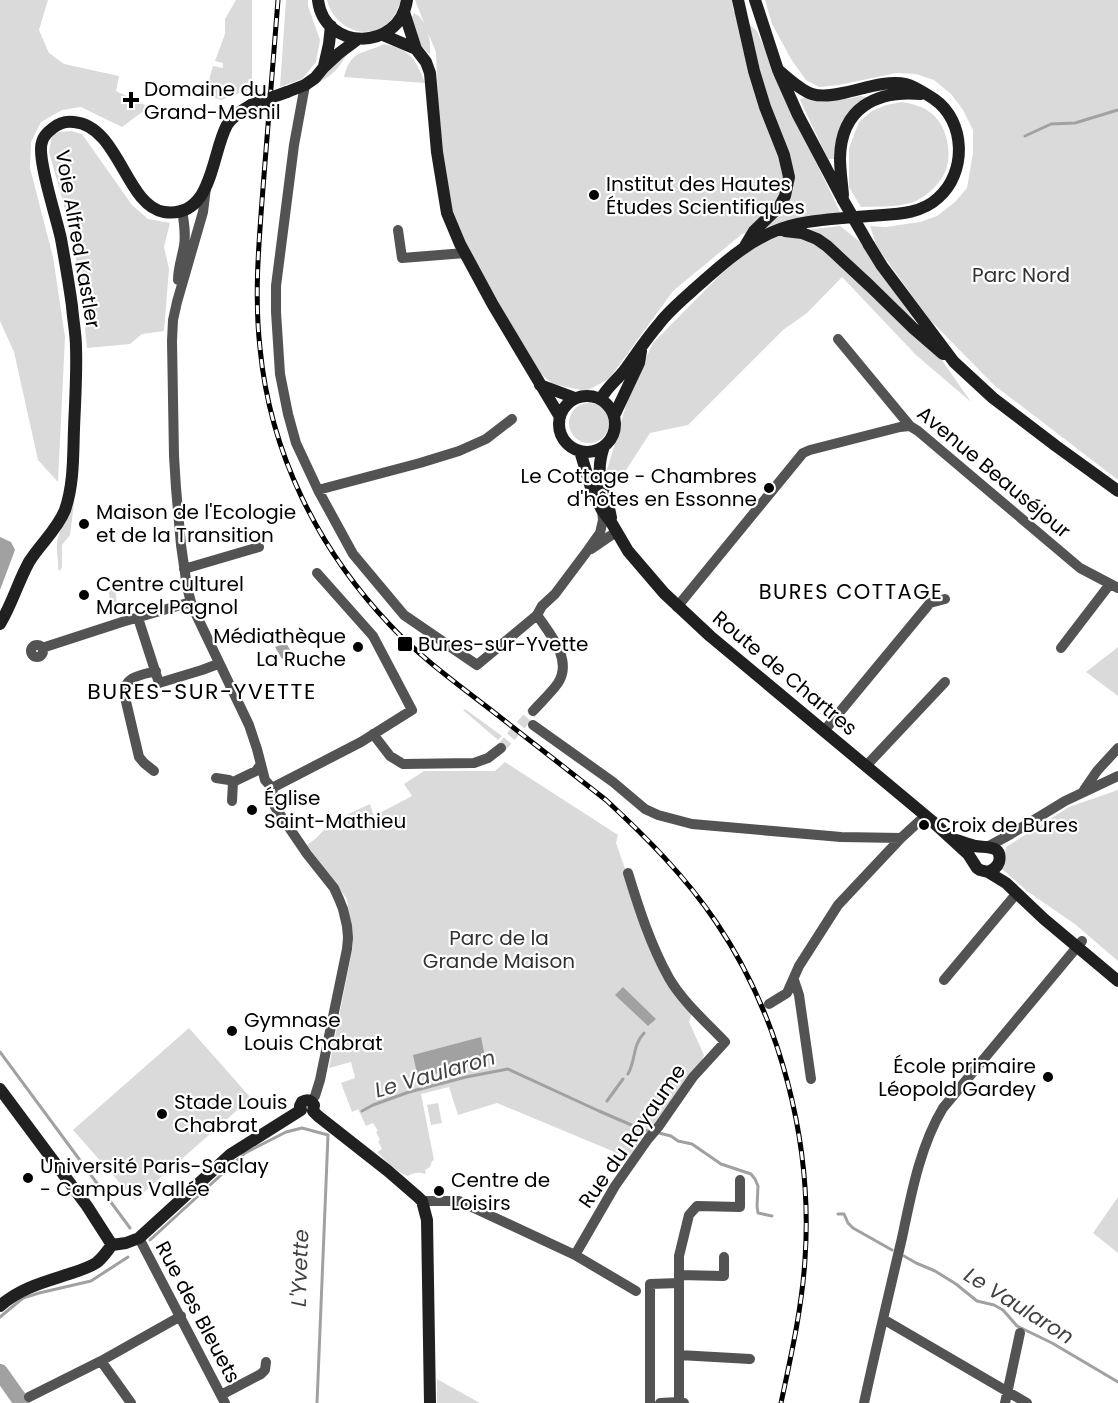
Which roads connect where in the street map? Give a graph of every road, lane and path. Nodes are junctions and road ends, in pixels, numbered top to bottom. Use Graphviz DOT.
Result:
graph roads {
  1 [pos="318,0"];
  2 [pos="738,0"];
  3 [pos="755,0"];
  4 [pos="405,6"];
  5 [pos="331,26"];
  6 [pos="383,35"];
  7 [pos="358,39"];
  8 [pos="416,49"];
  9 [pos="324,67"];
  10 [pos="778,70"];
  11 [pos="305,85"];
  12 [pos="926,94"];
  13 [pos="207,188"];
  14 [pos="843,200"];
  15 [pos="182,210"];
  16 [pos="398,230"];
  17 [pos="777,230"];
  18 [pos="744,247"];
  19 [pos="465,253"];
  20 [pos="177,302"];
  21 [pos="838,339"];
  22 [pos="643,344"];
  23 [pos="954,362"];
  24 [pos="540,385"];
  25 [pos="575,398"];
  26 [pos="601,399"];
  27 [pos="614,416"];
  28 [pos="560,417"];
  29 [pos="512,419"];
  30 [pos="910,426"];
  31 [pos="604,446"];
  32 [pos="579,451"];
  33 [pos="318,490"];
  34 [pos="1118,490"];
  35 [pos="602,510"];
  36 [pos="614,527"];
  37 [pos="259,547"];
  38 [pos="588,550"];
  39 [pos="184,569"];
  40 [pos="317,573"];
  41 [pos="1114,586"];
  42 [pos="945,598"];
  43 [pos="191,604"];
  44 [pos="678,607"];
  45 [pos="537,615"];
  46 [pos="138,618"];
  47 [pos="0,624"];
  48 [pos="42,648"];
  49 [pos="1060,648"];
  50 [pos="219,664"];
  51 [pos="156,671"];
  52 [pos="945,682"];
  53 [pos="533,711"];
  54 [pos="533,724"];
  55 [pos="824,731"];
  56 [pos="373,734"];
  57 [pos="501,748"];
  58 [pos="1118,748"];
  59 [pos="261,764"];
  60 [pos="866,766"];
  61 [pos="154,771"];
  62 [pos="1118,776"];
  63 [pos="216,778"];
  64 [pos="233,782"];
  65 [pos="272,788"];
  66 [pos="1082,792"];
  67 [pos="232,801"];
  68 [pos="925,816"];
  69 [pos="1011,834"];
  70 [pos="901,838"];
  71 [pos="951,838"];
  72 [pos="985,846"];
  73 [pos="999,859"];
  74 [pos="974,861"];
  75 [pos="988,872"];
  76 [pos="628,873"];
  77 [pos="1006,883"];
  78 [pos="1017,893"];
  79 [pos="1080,944"];
  80 [pos="1118,973"];
  81 [pos="794,980"];
  82 [pos="944,980"];
  83 [pos="1118,981"];
  84 [pos="769,1004"];
  85 [pos="812,1079"];
  86 [pos="0,1089"];
  87 [pos="308,1108"];
  88 [pos="740,1180"];
  89 [pos="422,1201"];
  90 [pos="139,1239"];
  91 [pos="111,1245"];
  92 [pos="575,1255"];
  93 [pos="724,1257"];
  94 [pos="679,1279"];
  95 [pos="636,1291"];
  96 [pos="0,1306"];
  97 [pos="181,1316"];
  98 [pos="883,1319"];
  99 [pos="1020,1333"];
  100 [pos="679,1355"];
  101 [pos="750,1359"];
  102 [pos="101,1361"];
  103 [pos="266,1362"];
  104 [pos="29,1397"];
  105 [pos="1006,1398"];
  106 [pos="223,1399"];
  107 [pos="681,1402"];
  108 [pos="131,1403"];
  109 [pos="430,1403"];
  110 [pos="650,1403"];
  111 [pos="660,1403"];
  112 [pos="864,1403"];
  113 [pos="1027,1403"];
  1 -- 5 [label="main road"];
  2 -- 18 [label="main road"];
  3 -- 10 [label="main road"];
  4 -- 6 [label="main road"];
  4 -- 8 [label="main road"];
  5 -- 7 [label="main road"];
  5 -- 9 [label="main road"];
  6 -- 7 [label="main road"];
  6 -- 8 [label="main road"];
  7 -- 9 [label="main road"];
  8 -- 19 [label="main road"];
  9 -- 11 [label="main road"];
  10 -- 12 [label="main road"];
  10 -- 14 [label="main road"];
  11 -- 13 [label="main road, bridge"];
  11 -- 33 [label="street"];
  12 -- 14 [label="main road"];
  12 -- 17 [label="main road"];
  13 -- 15 [label="main road"];
  13 -- 20 [label="street"];
  14 -- 23 [label="main road, bridge"];
  15 -- 20 [label="street"];
  15 -- 47 [label="main road, Voie Alfred Kastler"];
  16 -- 19 [label="street"];
  17 -- 18 [label="main road"];
  17 -- 23 [label="main road"];
  18 -- 22 [label="main road"];
  19 -- 24 [label="main road"];
  20 -- 39 [label="street"];
  21 -- 30 [label="street, Avenue Beauséjour"];
  22 -- 26 [label="main road"];
  22 -- 27 [label="main road"];
  23 -- 34 [label="main road"];
  24 -- 25 [label="main road"];
  24 -- 28 [label="main road"];
  25 -- 26 [label="main road"];
  25 -- 28 [label="main road"];
  26 -- 27 [label="main road"];
  27 -- 31 [label="main road"];
  28 -- 32 [label="main road"];
  29 -- 33 [label="street"];
  30 -- 41 [label="street, Avenue Beauséjour"];
  30 -- 44 [label="street"];
  31 -- 32 [label="main road"];
  31 -- 36 [label="main road, Route de Chartres"];
  32 -- 35 [label="main road, Route de Chartres"];
  33 -- 45 [label="street"];
  35 -- 36 [label="main road, Route de Chartres"];
  35 -- 38 [label="street"];
  36 -- 38 [label="street"];
  36 -- 44 [label="main road, Route de Chartres"];
  37 -- 39 [label="street"];
  38 -- 45 [label="street"];
  39 -- 43 [label="street"];
  40 -- 56 [label="street"];
  41 -- 49 [label="street"];
  42 -- 55 [label="street"];
  43 -- 46 [label="street"];
  43 -- 50 [label="street"];
  44 -- 55 [label="main road, Route de Chartres"];
  45 -- 53 [label="street"];
  46 -- 48 [label="street"];
  46 -- 51 [label="street"];
  50 -- 51 [label="street"];
  50 -- 59 [label="street"];
  51 -- 61 [label="street"];
  52 -- 60 [label="street"];
  54 -- 70 [label="street"];
  55 -- 60 [label="main road, Route de Chartres"];
  56 -- 57 [label="street"];
  56 -- 65 [label="street"];
  58 -- 66 [label="street"];
  59 -- 64 [label="street"];
  59 -- 65 [label="street"];
  60 -- 68 [label="main road, Route de Chartres"];
  62 -- 66 [label="street"];
  63 -- 64 [label="street"];
  64 -- 67 [label="street"];
  65 -- 87 [label="street"];
  66 -- 69 [label="street"];
  68 -- 70 [label="street"];
  68 -- 71 [label="main road, Route de Chartres"];
  69 -- 72 [label="street"];
  69 -- 73 [label="street"];
  70 -- 81 [label="street"];
  71 -- 72 [label="main road, Route de Chartres"];
  71 -- 74 [label="main road, Route de Chartres"];
  72 -- 73 [label="main road"];
  72 -- 74 [label="main road"];
  73 -- 75 [label="main road"];
  73 -- 77 [label="main road"];
  74 -- 75 [label="main road"];
  75 -- 77 [label="main road"];
  76 -- 92 [label="street, Rue du Royaume"];
  77 -- 78 [label="main road"];
  78 -- 79 [label="main road"];
  78 -- 82 [label="street"];
  79 -- 80 [label="main road"];
  79 -- 83 [label="main road"];
  79 -- 98 [label="street"];
  81 -- 84 [label="street"];
  81 -- 85 [label="street"];
  86 -- 91 [label="main road"];
  87 -- 89 [label="main road"];
  87 -- 90 [label="main road"];
  88 -- 94 [label="street"];
  89 -- 92 [label="street"];
  89 -- 109 [label="main road"];
  90 -- 91 [label="main road"];
  90 -- 97 [label="street, Rue des Bleuets"];
  91 -- 96 [label="main road"];
  92 -- 95 [label="street"];
  93 -- 94 [label="street"];
  94 -- 100 [label="street"];
  94 -- 110 [label="street"];
  97 -- 102 [label="street"];
  97 -- 106 [label="street, Rue des Bleuets"];
  98 -- 105 [label="street"];
  98 -- 112 [label="street"];
  99 -- 105 [label="street"];
  100 -- 101 [label="street"];
  100 -- 107 [label="street"];
  102 -- 104 [label="street"];
  102 -- 108 [label="street"];
  103 -- 106 [label="street"];
  105 -- 113 [label="street"];
  107 -- 111 [label="street"];
}
